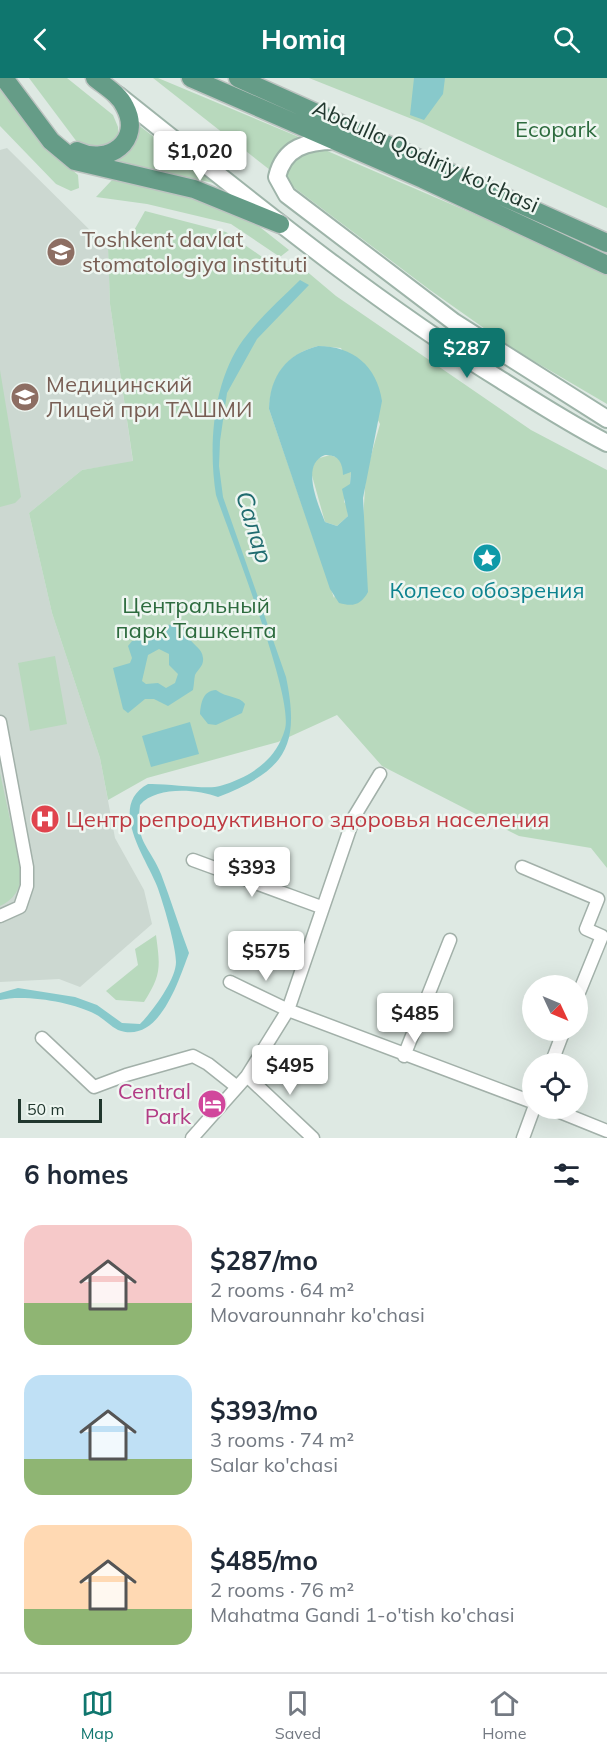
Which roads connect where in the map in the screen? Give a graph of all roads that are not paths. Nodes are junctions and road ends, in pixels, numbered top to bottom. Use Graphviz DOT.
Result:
graph roads {
  1 [pos="4,78"];
  2 [pos="19,78"];
  3 [pos="95,78"];
  4 [pos="191,78"];
  5 [pos="243,80"];
  6 [pos="117,94"];
  7 [pos="335,141"];
  8 [pos="370,147"];
  9 [pos="427,172"];
  10 [pos="280,224"];
  11 [pos="607,243"];
  12 [pos="607,265"];
  13 [pos="607,419"];
  14 [pos="607,443"];
  15 [pos="0,722"];
  16 [pos="380,774"];
  17 [pos="193,860"];
  18 [pos="522,867"];
  19 [pos="321,907"];
  20 [pos="0,916"];
  21 [pos="450,940"];
  22 [pos="586,975"];
  23 [pos="230,982"];
  24 [pos="288,1010"];
  25 [pos="42,1038"];
  26 [pos="404,1056"];
  27 [pos="247,1076"];
  28 [pos="237,1088"];
  29 [pos="522,1098"];
  30 [pos="530,1119"];
  31 [pos="577,1119"];
  32 [pos="607,1131"];
  33 [pos="192,1138"];
  34 [pos="313,1138"];
  35 [pos="523,1138"];
  1 -- 10 [label="main road"];
  2 -- 6 [label="main road"];
  3 -- 6 [label="main road"];
  4 -- 7 [label="main road, Abdulla Qodiriy ko'chasi"];
  5 -- 8 [label="main road, Abdulla Qodiriy ko'chasi"];
  6 -- 10 [label="street"];
  7 -- 8 [label="main road, Abdulla Qodiriy ko'chasi"];
  7 -- 13 [label="street"];
  8 -- 9 [label="main road, Abdulla Qodiriy ko'chasi"];
  9 -- 11 [label="main road, Abdulla Qodiriy ko'chasi"];
  9 -- 12 [label="main road, Abdulla Qodiriy ko'chasi"];
  10 -- 14 [label="street"];
  15 -- 20 [label="street"];
  16 -- 19 [label="street"];
  17 -- 19 [label="street"];
  18 -- 22 [label="street"];
  19 -- 24 [label="street"];
  21 -- 26 [label="street"];
  23 -- 24 [label="street"];
  24 -- 26 [label="street"];
  24 -- 27 [label="street"];
  25 -- 28 [label="street"];
  26 -- 29 [label="street"];
  27 -- 28 [label="street"];
  27 -- 34 [label="street"];
  28 -- 33 [label="street"];
  30 -- 35 [label="street"];
  31 -- 32 [label="street"];
}
